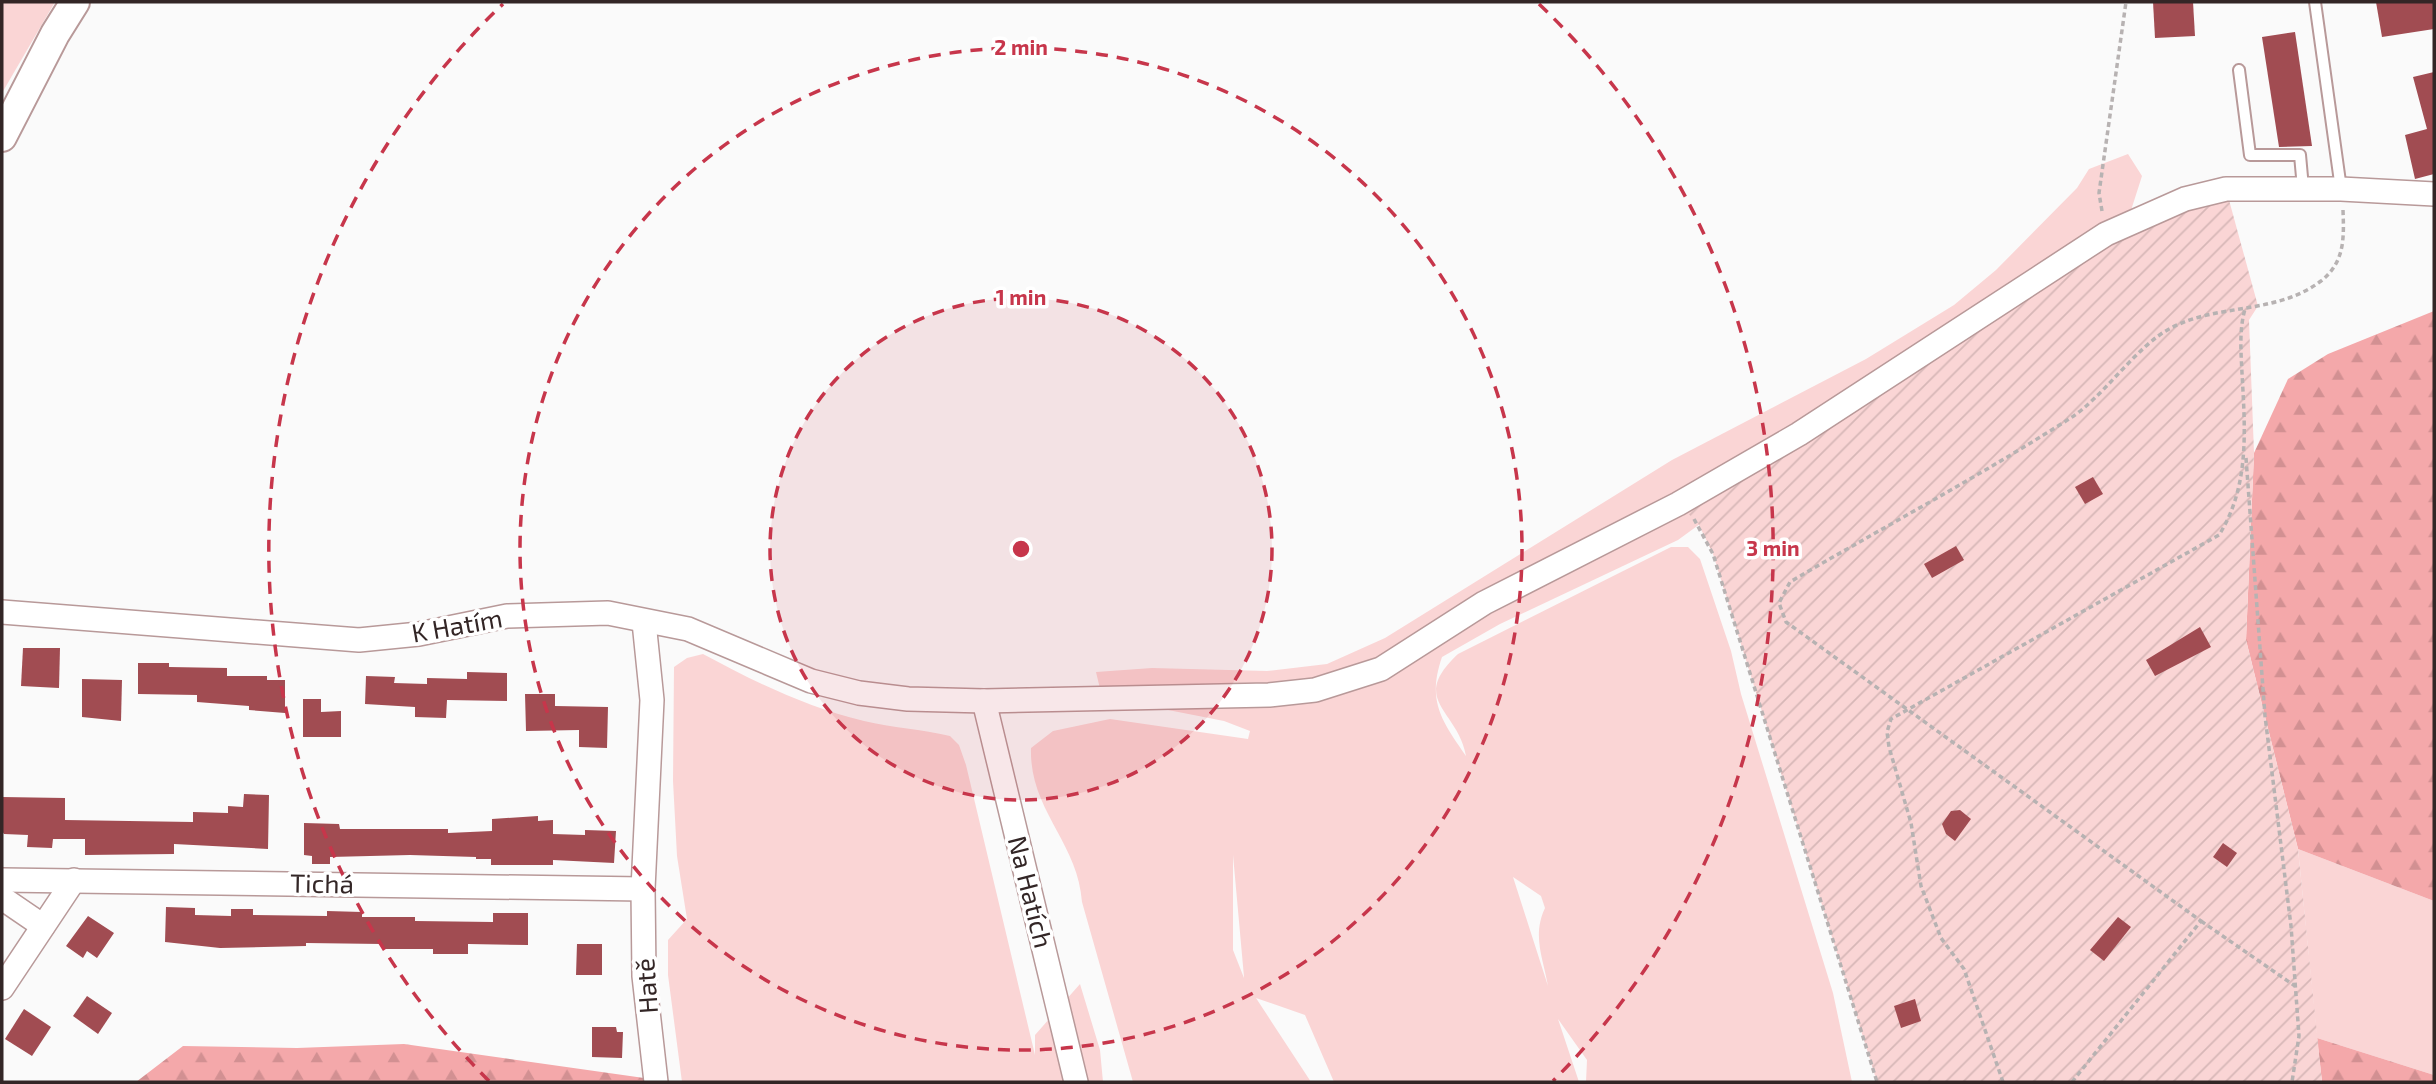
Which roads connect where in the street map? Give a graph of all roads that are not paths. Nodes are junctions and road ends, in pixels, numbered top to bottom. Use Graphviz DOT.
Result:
graph roads {
  1 [pos="75,2"];
  2 [pos="2315,2"];
  3 [pos="2239,70"];
  4 [pos="2,137"];
  5 [pos="2303,188"];
  6 [pos="2342,188"];
  7 [pos="2434,194"];
  8 [pos="2,612"];
  9 [pos="644,622"];
  10 [pos="984,701"];
  11 [pos="2,880"];
  12 [pos="74,880"];
  13 [pos="643,889"];
  14 [pos="2,898"];
  15 [pos="43,926"];
  16 [pos="2,989"];
  17 [pos="656,1082"];
  18 [pos="1076,1082"];
  1 -- 4 [label="street"];
  2 -- 6 [label="lane"];
  3 -- 5 [label="lane"];
  5 -- 6 [label="street, K Hatím"];
  5 -- 10 [label="street, K Hatím"];
  6 -- 7 [label="street, K Hatím"];
  8 -- 9 [label="street, K Hatím"];
  9 -- 10 [label="street, K Hatím"];
  9 -- 13 [label="street"];
  10 -- 18 [label="street, Na Hatích"];
  11 -- 12 [label="street, Tichá"];
  12 -- 13 [label="street, Tichá"];
  12 -- 15 [label="street"];
  13 -- 17 [label="street, Hatě"];
  14 -- 15 [label="street"];
  15 -- 16 [label="street"];
}
